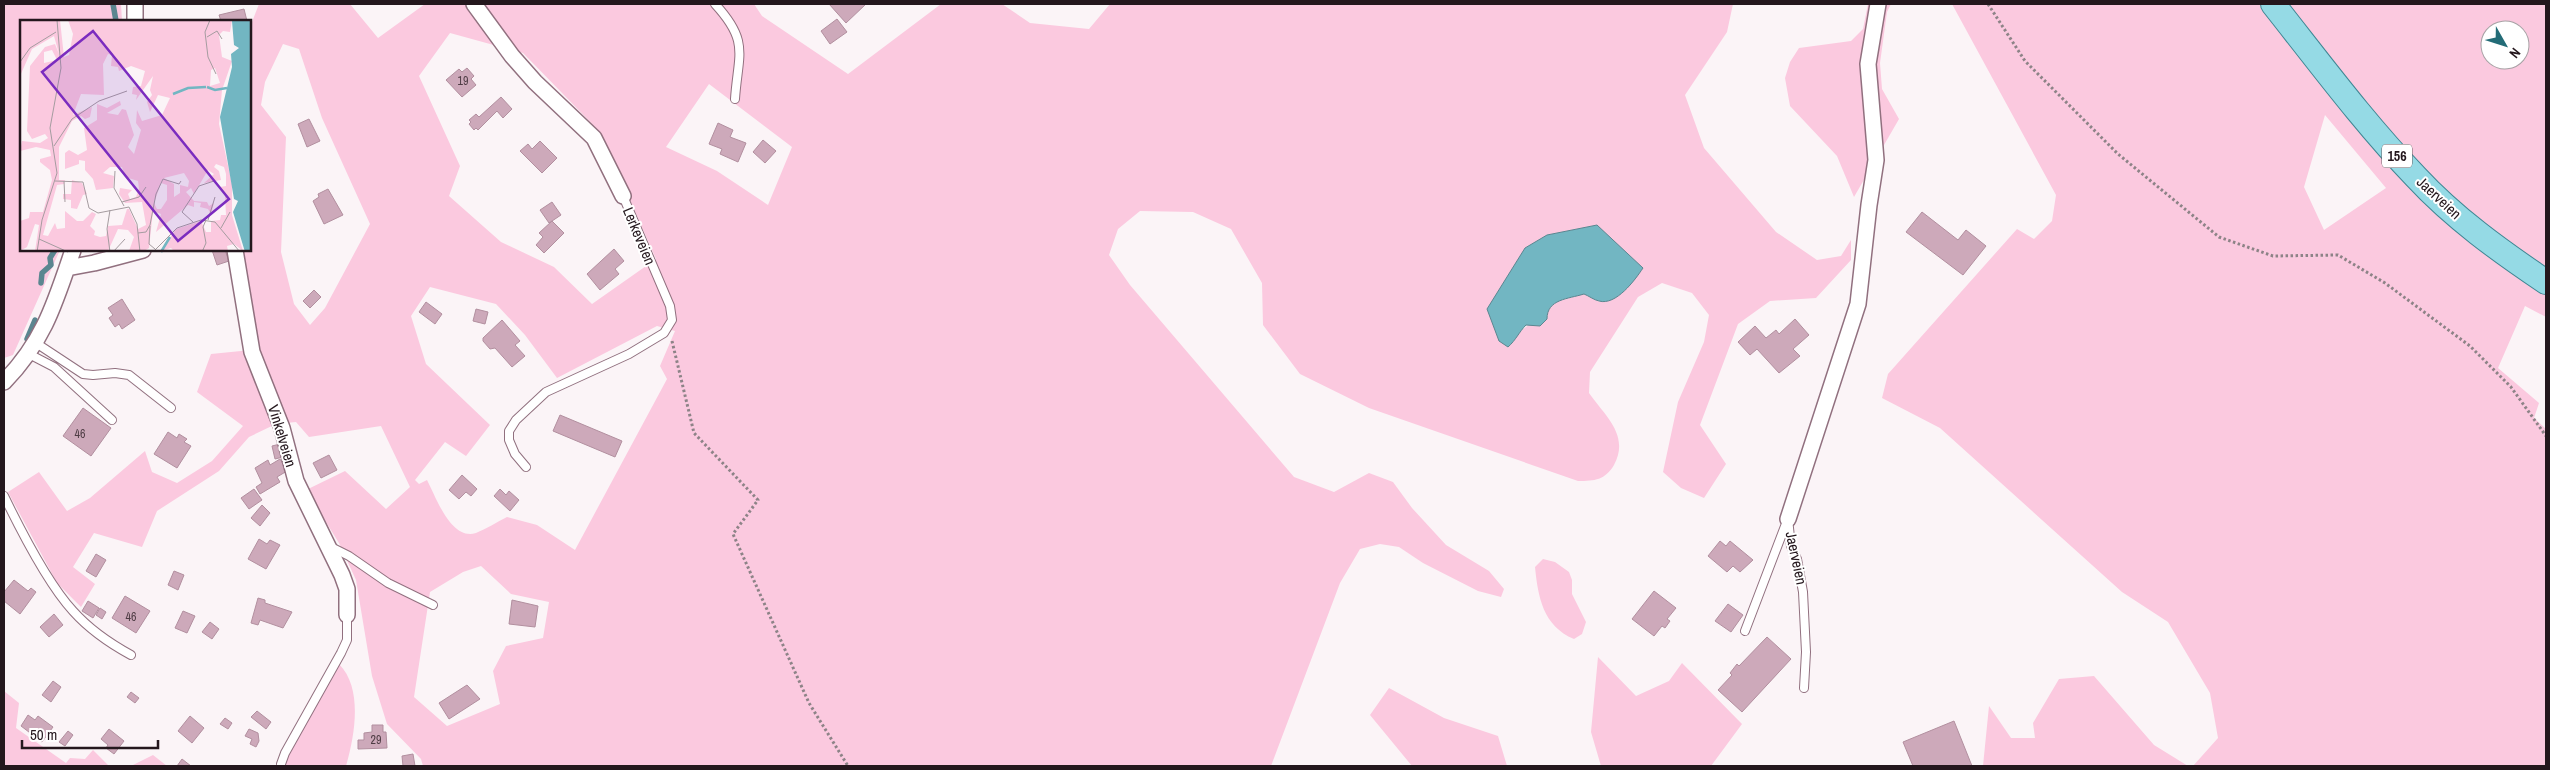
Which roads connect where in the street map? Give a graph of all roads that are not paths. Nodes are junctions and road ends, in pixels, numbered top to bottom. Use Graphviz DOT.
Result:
graph roads {
  1 [pos="135,4"];
  2 [pos="474,4"];
  3 [pos="716,4"];
  4 [pos="1878,4"];
  5 [pos="2273,4"];
  6 [pos="135,20"];
  7 [pos="735,99"];
  8 [pos="623,196"];
  9 [pos="73,251"];
  10 [pos="140,251"];
  11 [pos="235,251"];
  12 [pos="67,268"];
  13 [pos="2546,282"];
  14 [pos="33,348"];
  15 [pos="4,382"];
  16 [pos="172,408"];
  17 [pos="112,420"];
  18 [pos="526,468"];
  19 [pos="4,496"];
  20 [pos="1788,519"];
  21 [pos="329,547"];
  22 [pos="433,605"];
  23 [pos="347,615"];
  24 [pos="1745,631"];
  25 [pos="131,655"];
  26 [pos="1804,688"];
  27 [pos="282,764"];
  1 -- 6 [label="street"];
  2 -- 8 [label="street, Lerkeveien"];
  3 -- 7 [label="lane"];
  4 -- 20 [label="street"];
  5 -- 13 [label="main road, Jaerveien / 156"];
  8 -- 18 [label="lane, Lerkeveien"];
  9 -- 12 [label="street"];
  10 -- 12 [label="street"];
  11 -- 21 [label="street, Vinkelveien"];
  12 -- 14 [label="street"];
  14 -- 15 [label="street"];
  14 -- 16 [label="lane"];
  14 -- 17 [label="lane"];
  19 -- 25 [label="lane"];
  20 -- 24 [label="lane, Jaerveien"];
  20 -- 26 [label="lane, Jaerveien"];
  21 -- 22 [label="lane"];
  21 -- 23 [label="street, Vinkelveien"];
  23 -- 27 [label="lane"];
}
